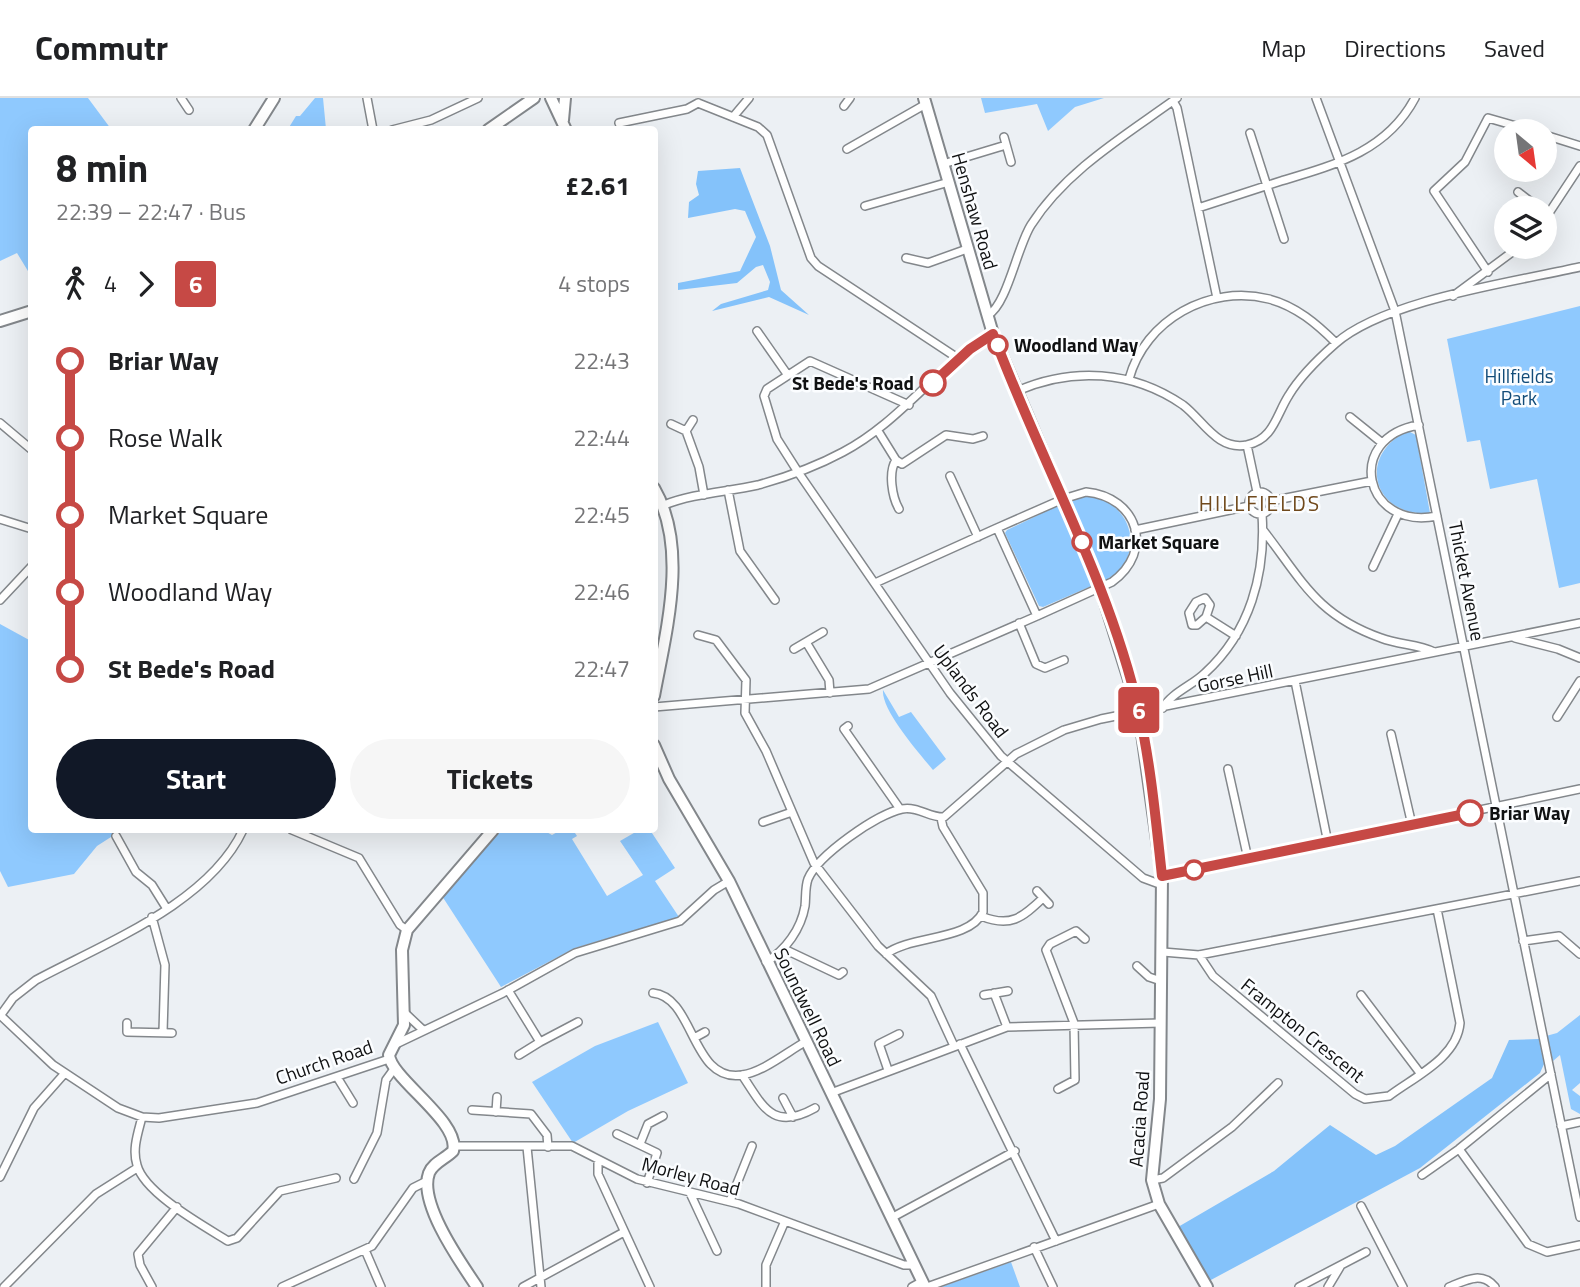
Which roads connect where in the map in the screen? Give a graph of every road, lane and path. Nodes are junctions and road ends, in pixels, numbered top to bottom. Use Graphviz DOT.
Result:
graph roads {
  1 [pos="181,98"];
  2 [pos="274,98"];
  3 [pos="367,98"];
  4 [pos="478,98"];
  5 [pos="534,98"];
  6 [pos="551,98"];
  7 [pos="565,98"];
  8 [pos="749,98"];
  9 [pos="850,98"];
  10 [pos="1316,98"];
  11 [pos="1415,98"];
  12 [pos="1175,99"];
  13 [pos="696,100"];
  14 [pos="460,101"];
  15 [pos="925,101"];
  16 [pos="844,106"];
  17 [pos="189,110"];
  18 [pos="733,117"];
  19 [pos="1494,120"];
  20 [pos="619,123"];
  21 [pos="564,125"];
  22 [pos="256,126"];
  23 [pos="372,126"];
  24 [pos="407,126"];
  25 [pos="494,126"];
  26 [pos="1250,133"];
  27 [pos="1558,139"];
  28 [pos="1580,146"];
  29 [pos="847,149"];
  30 [pos="1011,162"];
  31 [pos="943,163"];
  32 [pos="1339,163"];
  33 [pos="1580,166"];
  34 [pos="949,182"];
  35 [pos="1267,186"];
  36 [pos="1518,192"];
  37 [pos="1523,196"];
  38 [pos="1557,200"];
  39 [pos="865,206"];
  40 [pos="1198,208"];
  41 [pos="1284,239"];
  42 [pos="967,249"];
  43 [pos="906,258"];
  44 [pos="1504,259"];
  45 [pos="1580,267"];
  46 [pos="1488,272"];
  47 [pos="1452,297"];
  48 [pos="1217,298"];
  49 [pos="1395,311"];
  50 [pos="28,312"];
  51 [pos="988,315"];
  52 [pos="0,321"];
  53 [pos="757,331"];
  54 [pos="993,334"];
  55 [pos="1336,344"];
  56 [pos="959,359"];
  57 [pos="787,374"];
  58 [pos="1129,379"];
  59 [pos="1017,391"];
  60 [pos="909,405"];
  61 [pos="1350,417"];
  62 [pos="692,420"];
  63 [pos="0,423"];
  64 [pos="671,424"];
  65 [pos="1419,425"];
  66 [pos="686,431"];
  67 [pos="878,432"];
  68 [pos="983,436"];
  69 [pos="1381,442"];
  70 [pos="1247,445"];
  71 [pos="28,447"];
  72 [pos="896,460"];
  73 [pos="798,472"];
  74 [pos="950,476"];
  75 [pos="1372,481"];
  76 [pos="728,490"];
  77 [pos="1257,492"];
  78 [pos="658,495"];
  79 [pos="704,495"];
  80 [pos="1063,499"];
  81 [pos="1271,501"];
  82 [pos="664,505"];
  83 [pos="1249,506"];
  84 [pos="899,509"];
  85 [pos="1262,514"];
  86 [pos="1398,514"];
  87 [pos="1437,516"];
  88 [pos="0,519"];
  89 [pos="28,528"];
  90 [pos="998,528"];
  91 [pos="1135,530"];
  92 [pos="1263,530"];
  93 [pos="978,537"];
  94 [pos="1373,567"];
  95 [pos="28,570"];
  96 [pos="875,583"];
  97 [pos="1100,587"];
  98 [pos="0,600"];
  99 [pos="775,600"];
  100 [pos="1037,616"];
  101 [pos="1206,617"];
  102 [pos="1580,622"];
  103 [pos="1019,623"];
  104 [pos="823,632"];
  105 [pos="698,635"];
  106 [pos="1236,636"];
  107 [pos="1514,637"];
  108 [pos="806,642"];
  109 [pos="659,646"];
  110 [pos="1464,647"];
  111 [pos="794,649"];
  112 [pos="1435,653"];
  113 [pos="1580,658"];
  114 [pos="1064,660"];
  115 [pos="929,662"];
  116 [pos="1295,681"];
  117 [pos="1580,681"];
  118 [pos="830,693"];
  119 [pos="743,701"];
  120 [pos="658,707"];
  121 [pos="1163,708"];
  122 [pos="1139,712"];
  123 [pos="1558,717"];
  124 [pos="848,726"];
  125 [pos="1391,734"];
  126 [pos="658,754"];
  127 [pos="1006,762"];
  128 [pos="1228,769"];
  129 [pos="1580,789"];
  130 [pos="1496,807"];
  131 [pos="900,809"];
  132 [pos="792,812"];
  133 [pos="941,818"];
  134 [pos="763,822"];
  135 [pos="1412,825"];
  136 [pos="242,833"];
  137 [pos="299,833"];
  138 [pos="490,833"];
  139 [pos="116,836"];
  140 [pos="1328,843"];
  141 [pos="1248,859"];
  142 [pos="817,867"];
  143 [pos="729,881"];
  144 [pos="1162,881"];
  145 [pos="1580,881"];
  146 [pos="1515,894"];
  147 [pos="1043,898"];
  148 [pos="167,909"];
  149 [pos="1437,909"];
  150 [pos="981,916"];
  151 [pos="152,917"];
  152 [pos="407,929"];
  153 [pos="1085,939"];
  154 [pos="1522,941"];
  155 [pos="784,949"];
  156 [pos="1163,952"];
  157 [pos="886,954"];
  158 [pos="1580,954"];
  159 [pos="1199,955"];
  160 [pos="766,962"];
  161 [pos="1137,966"];
  162 [pos="843,972"];
  163 [pos="1161,981"];
  164 [pos="508,990"];
  165 [pos="1008,991"];
  166 [pos="653,993"];
  167 [pos="994,993"];
  168 [pos="984,995"];
  169 [pos="1361,995"];
  170 [pos="405,1013"];
  171 [pos="0,1015"];
  172 [pos="578,1022"];
  173 [pos="127,1023"];
  174 [pos="1074,1023"];
  175 [pos="1161,1023"];
  176 [pos="1007,1027"];
  177 [pos="423,1030"];
  178 [pos="163,1032"];
  179 [pos="705,1032"];
  180 [pos="172,1033"];
  181 [pos="899,1034"];
  182 [pos="694,1038"];
  183 [pos="540,1042"];
  184 [pos="805,1042"];
  185 [pos="396,1044"];
  186 [pos="957,1045"];
  187 [pos="519,1055"];
  188 [pos="391,1064"];
  189 [pos="888,1070"];
  190 [pos="65,1073"];
  191 [pos="1420,1073"];
  192 [pos="1550,1074"];
  193 [pos="742,1075"];
  194 [pos="337,1077"];
  195 [pos="1278,1083"];
  196 [pos="1058,1089"];
  197 [pos="831,1093"];
  198 [pos="497,1097"];
  199 [pos="783,1098"];
  200 [pos="353,1103"];
  201 [pos="815,1108"];
  202 [pos="472,1110"];
  203 [pos="496,1112"];
  204 [pos="663,1116"];
  205 [pos="142,1117"];
  206 [pos="793,1117"];
  207 [pos="1580,1122"];
  208 [pos="1561,1126"];
  209 [pos="617,1134"];
  210 [pos="640,1144"];
  211 [pos="454,1146"];
  212 [pos="752,1146"];
  213 [pos="527,1147"];
  214 [pos="548,1147"];
  215 [pos="1459,1149"];
  216 [pos="1014,1151"];
  217 [pos="598,1160"];
  218 [pos="137,1168"];
  219 [pos="1422,1175"];
  220 [pos="0,1177"];
  221 [pos="336,1178"];
  222 [pos="354,1179"];
  223 [pos="1152,1180"];
  224 [pos="427,1181"];
  225 [pos="647,1183"];
  226 [pos="690,1193"];
  227 [pos="730,1201"];
  228 [pos="1159,1204"];
  229 [pos="1361,1206"];
  230 [pos="177,1207"];
  231 [pos="893,1217"];
  232 [pos="1580,1217"];
  233 [pos="785,1221"];
  234 [pos="624,1232"];
  235 [pos="1056,1241"];
  236 [pos="1580,1245"];
  237 [pos="1034,1247"];
  238 [pos="365,1250"];
  239 [pos="717,1251"];
  240 [pos="1366,1252"];
  241 [pos="916,1265"];
  242 [pos="1341,1265"];
  243 [pos="540,1283"];
  244 [pos="925,1285"];
  245 [pos="2,1286"];
  246 [pos="152,1287"];
  247 [pos="284,1287"];
  248 [pos="381,1287"];
  249 [pos="477,1287"];
  250 [pos="523,1287"];
  251 [pos="650,1287"];
  252 [pos="766,1287"];
  253 [pos="912,1287"];
  254 [pos="1053,1287"];
  255 [pos="1207,1287"];
  256 [pos="1299,1287"];
  257 [pos="1328,1287"];
  258 [pos="1404,1287"];
  259 [pos="1449,1287"];
  260 [pos="1496,1287"];
  1 -- 17 [label="street"];
  2 -- 22 [label="street"];
  3 -- 23 [label="street"];
  4 -- 14 [label="street"];
  5 -- 25 [label="street"];
  6 -- 21 [label="street"];
  7 -- 21 [label="street"];
  8 -- 18 [label="street"];
  9 -- 16 [label="street"];
  10 -- 32 [label="street, Thicket Avenue"];
  11 -- 32 [label="street"];
  12 -- 40 [label="street"];
  12 -- 51 [label="street"];
  13 -- 18 [label="street"];
  13 -- 20 [label="street"];
  14 -- 24 [label="street"];
  15 -- 29 [label="street"];
  15 -- 31 [label="street, Henshaw Road"];
  18 -- 56 [label="street"];
  19 -- 46 [label="street"];
  26 -- 35 [label="street"];
  27 -- 28 [label="street"];
  30 -- 31 [label="street"];
  31 -- 34 [label="street, Henshaw Road"];
  32 -- 35 [label="street"];
  32 -- 49 [label="street, Thicket Avenue"];
  33 -- 38 [label="street"];
  34 -- 39 [label="street"];
  34 -- 42 [label="street, Henshaw Road"];
  35 -- 40 [label="street"];
  35 -- 41 [label="street"];
  36 -- 37 [label="street"];
  40 -- 48 [label="street"];
  42 -- 43 [label="street"];
  42 -- 51 [label="street, Henshaw Road"];
  44 -- 46 [label="street"];
  45 -- 47 [label="street"];
  46 -- 47 [label="street"];
  47 -- 49 [label="street"];
  48 -- 55 [label="street"];
  48 -- 58 [label="street"];
  49 -- 55 [label="street"];
  49 -- 65 [label="street, Thicket Avenue"];
  50 -- 52 [label="street"];
  51 -- 54 [label="street, Henshaw Road"];
  53 -- 57 [label="street"];
  54 -- 56 [label="street"];
  54 -- 59 [label="street, Henshaw Road"];
  55 -- 70 [label="street"];
  56 -- 60 [label="street"];
  57 -- 60 [label="street"];
  57 -- 73 [label="street"];
  58 -- 59 [label="street"];
  58 -- 70 [label="street"];
  59 -- 80 [label="street, Henshaw Road"];
  60 -- 67 [label="street"];
  61 -- 69 [label="street"];
  62 -- 66 [label="street"];
  63 -- 71 [label="street"];
  64 -- 66 [label="street"];
  65 -- 69 [label="street"];
  65 -- 87 [label="street, Thicket Avenue"];
  66 -- 79 [label="street"];
  67 -- 72 [label="street"];
  67 -- 73 [label="street"];
  68 -- 72 [label="street"];
  69 -- 75 [label="street"];
  70 -- 77 [label="street"];
  72 -- 84 [label="street"];
  73 -- 76 [label="street"];
  73 -- 96 [label="street, Uplands Road"];
  74 -- 93 [label="street"];
  75 -- 81 [label="street"];
  75 -- 86 [label="street"];
  76 -- 79 [label="street"];
  76 -- 99 [label="street"];
  77 -- 81 [label="street"];
  77 -- 83 [label="street"];
  78 -- 82 [label="street"];
  79 -- 82 [label="street"];
  80 -- 90 [label="street"];
  80 -- 91 [label="street"];
  80 -- 97 [label="street, Henshaw Road"];
  81 -- 85 [label="street"];
  82 -- 109 [label="street"];
  83 -- 85 [label="street"];
  83 -- 91 [label="street"];
  85 -- 92 [label="street"];
  86 -- 87 [label="street"];
  86 -- 94 [label="street"];
  87 -- 110 [label="street, Thicket Avenue"];
  88 -- 89 [label="street"];
  90 -- 93 [label="street"];
  90 -- 100 [label="street"];
  91 -- 97 [label="street"];
  92 -- 106 [label="street"];
  92 -- 112 [label="street"];
  93 -- 96 [label="street"];
  95 -- 98 [label="street"];
  96 -- 115 [label="street, Uplands Road"];
  97 -- 100 [label="street"];
  97 -- 122 [label="street, Acacia Road"];
  100 -- 103 [label="street"];
  101 -- 106 [label="street"];
  102 -- 107 [label="street, Gorse Hill"];
  103 -- 114 [label="street"];
  103 -- 115 [label="street"];
  104 -- 108 [label="street"];
  105 -- 119 [label="street"];
  106 -- 121 [label="street"];
  107 -- 110 [label="street, Gorse Hill"];
  107 -- 113 [label="street"];
  108 -- 111 [label="street"];
  108 -- 118 [label="street"];
  110 -- 112 [label="street, Gorse Hill"];
  110 -- 130 [label="street, Thicket Avenue"];
  112 -- 116 [label="street, Gorse Hill"];
  115 -- 118 [label="street"];
  115 -- 127 [label="street, Uplands Road"];
  116 -- 121 [label="street, Gorse Hill"];
  116 -- 140 [label="street"];
  117 -- 123 [label="street"];
  118 -- 119 [label="street"];
  119 -- 120 [label="street"];
  119 -- 132 [label="street"];
  121 -- 122 [label="street, Gorse Hill"];
  122 -- 127 [label="street, Gorse Hill"];
  122 -- 144 [label="street, Acacia Road"];
  124 -- 131 [label="street"];
  125 -- 135 [label="street"];
  126 -- 143 [label="street, Soundwell Road"];
  127 -- 133 [label="street, Gorse Hill"];
  127 -- 144 [label="street, Uplands Road"];
  128 -- 141 [label="street"];
  129 -- 130 [label="street"];
  130 -- 135 [label="street"];
  130 -- 146 [label="street, Thicket Avenue"];
  131 -- 133 [label="street"];
  131 -- 142 [label="street"];
  132 -- 134 [label="street"];
  132 -- 142 [label="street"];
  133 -- 150 [label="street"];
  135 -- 140 [label="street"];
  136 -- 148 [label="street"];
  137 -- 152 [label="street"];
  138 -- 152 [label="street"];
  139 -- 148 [label="street"];
  140 -- 141 [label="street"];
  141 -- 144 [label="street"];
  142 -- 155 [label="street"];
  142 -- 157 [label="street"];
  143 -- 160 [label="street, Soundwell Road"];
  143 -- 164 [label="street"];
  144 -- 156 [label="street, Acacia Road"];
  145 -- 146 [label="street"];
  146 -- 149 [label="street"];
  146 -- 154 [label="street, Thicket Avenue"];
  147 -- 150 [label="street"];
  148 -- 151 [label="street"];
  149 -- 159 [label="street"];
  149 -- 191 [label="street, Frampton Crescent"];
  150 -- 157 [label="street"];
  151 -- 171 [label="street"];
  151 -- 178 [label="street"];
  152 -- 170 [label="street, Church Road"];
  153 -- 174 [label="street"];
  154 -- 158 [label="street"];
  154 -- 192 [label="street, Thicket Avenue"];
  155 -- 160 [label="street"];
  155 -- 162 [label="street"];
  156 -- 159 [label="street"];
  156 -- 163 [label="street, Acacia Road"];
  157 -- 186 [label="street"];
  159 -- 191 [label="street, Frampton Crescent"];
  160 -- 184 [label="street, Soundwell Road"];
  161 -- 163 [label="street"];
  163 -- 175 [label="street, Acacia Road"];
  164 -- 177 [label="street"];
  164 -- 183 [label="street"];
  165 -- 167 [label="street"];
  166 -- 182 [label="street"];
  167 -- 168 [label="street"];
  167 -- 176 [label="street"];
  169 -- 191 [label="street"];
  170 -- 177 [label="street"];
  170 -- 185 [label="street, Church Road"];
  171 -- 190 [label="street"];
  172 -- 183 [label="street"];
  173 -- 178 [label="street"];
  174 -- 175 [label="street"];
  174 -- 176 [label="street"];
  174 -- 196 [label="street"];
  175 -- 223 [label="street, Acacia Road"];
  176 -- 186 [label="street"];
  177 -- 185 [label="street"];
  178 -- 180 [label="street"];
  179 -- 182 [label="street"];
  181 -- 189 [label="street"];
  182 -- 193 [label="street"];
  183 -- 187 [label="street"];
  184 -- 193 [label="street"];
  184 -- 197 [label="street, Soundwell Road"];
  185 -- 188 [label="street, Church Road"];
  186 -- 189 [label="street"];
  186 -- 216 [label="street"];
  188 -- 194 [label="street, Church Road"];
  188 -- 211 [label="street"];
  188 -- 222 [label="street"];
  189 -- 197 [label="street"];
  190 -- 205 [label="street"];
  190 -- 220 [label="street"];
  192 -- 208 [label="street, Thicket Avenue"];
  192 -- 215 [label="street"];
  193 -- 206 [label="street"];
  194 -- 200 [label="street"];
  194 -- 205 [label="street, Church Road"];
  195 -- 223 [label="street"];
  197 -- 231 [label="street, Soundwell Road"];
  198 -- 203 [label="street"];
  199 -- 206 [label="street"];
  201 -- 206 [label="street"];
  202 -- 203 [label="street"];
  203 -- 214 [label="street"];
  204 -- 210 [label="street"];
  205 -- 218 [label="street"];
  207 -- 208 [label="street"];
  208 -- 232 [label="street, Thicket Avenue"];
  209 -- 210 [label="street"];
  210 -- 225 [label="street"];
  211 -- 213 [label="street, Morley Road"];
  211 -- 224 [label="street"];
  212 -- 227 [label="street"];
  213 -- 214 [label="street, Morley Road"];
  213 -- 243 [label="street"];
  214 -- 217 [label="street, Morley Road"];
  215 -- 219 [label="street"];
  215 -- 236 [label="street"];
  216 -- 231 [label="street"];
  216 -- 235 [label="street"];
  217 -- 225 [label="street, Morley Road"];
  217 -- 234 [label="street"];
  218 -- 230 [label="street"];
  218 -- 245 [label="street"];
  221 -- 230 [label="street"];
  223 -- 228 [label="street, Acacia Road"];
  224 -- 238 [label="street"];
  224 -- 249 [label="street"];
  225 -- 226 [label="street, Morley Road"];
  226 -- 227 [label="street, Morley Road"];
  226 -- 239 [label="street"];
  227 -- 233 [label="street, Morley Road"];
  228 -- 235 [label="street"];
  228 -- 255 [label="street, Acacia Road"];
  229 -- 258 [label="street"];
  230 -- 246 [label="street"];
  231 -- 241 [label="street, Soundwell Road"];
  233 -- 241 [label="street, Morley Road"];
  233 -- 252 [label="street"];
  234 -- 243 [label="street"];
  234 -- 251 [label="street"];
  235 -- 237 [label="street"];
  237 -- 244 [label="street"];
  237 -- 254 [label="street"];
  238 -- 247 [label="street"];
  238 -- 248 [label="street"];
  240 -- 242 [label="street"];
  241 -- 244 [label="street, Soundwell Road"];
  242 -- 256 [label="street"];
  242 -- 257 [label="street"];
  243 -- 250 [label="street"];
  244 -- 253 [label="street"];
  259 -- 260 [label="street"];
}
